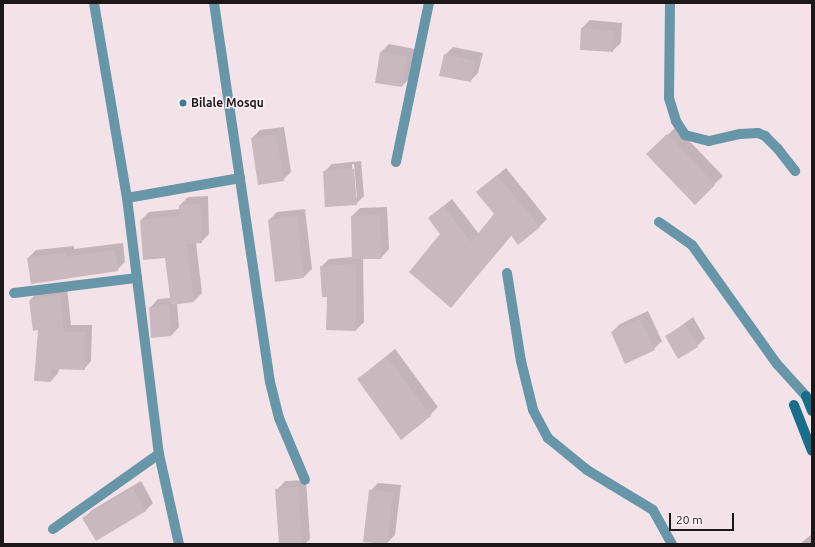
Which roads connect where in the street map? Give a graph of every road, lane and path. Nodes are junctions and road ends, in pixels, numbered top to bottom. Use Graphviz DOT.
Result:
graph roads {
  1 [pos="94,3"];
  2 [pos="214,3"];
  3 [pos="429,3"];
  4 [pos="670,3"];
  5 [pos="396,162"];
  6 [pos="795,171"];
  7 [pos="240,178"];
  8 [pos="127,198"];
  9 [pos="659,222"];
  10 [pos="507,273"];
  11 [pos="137,278"];
  12 [pos="14,293"];
  13 [pos="806,396"];
  14 [pos="794,405"];
  15 [pos="812,410"];
  16 [pos="812,451"];
  17 [pos="159,454"];
  18 [pos="305,480"];
  19 [pos="53,529"];
  20 [pos="180,544"];
  21 [pos="672,544"];
  1 -- 8 [label="street"];
  2 -- 7 [label="street"];
  3 -- 5 [label="street"];
  4 -- 6 [label="street"];
  7 -- 8 [label="street"];
  7 -- 18 [label="street"];
  8 -- 11 [label="street"];
  9 -- 13 [label="street"];
  10 -- 21 [label="street"];
  11 -- 12 [label="street"];
  11 -- 17 [label="street"];
  13 -- 15 [label="main road"];
  14 -- 16 [label="main road"];
  17 -- 19 [label="street"];
  17 -- 20 [label="street"];
}
